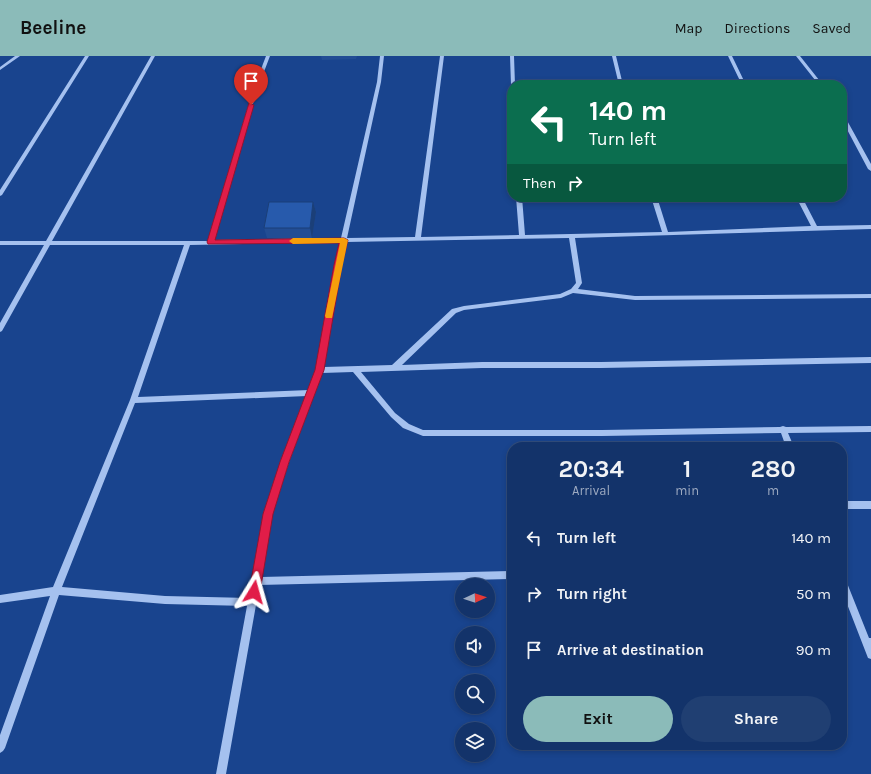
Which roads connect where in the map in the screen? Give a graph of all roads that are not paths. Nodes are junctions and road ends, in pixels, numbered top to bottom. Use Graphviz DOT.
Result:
graph roads {
  1 [pos="18,56"];
  2 [pos="87,56"];
  3 [pos="153,56"];
  4 [pos="268,56"];
  5 [pos="382,56"];
  6 [pos="442,56"];
  7 [pos="512,56"];
  8 [pos="614,56"];
  9 [pos="730,56"];
  10 [pos="798,56"];
  11 [pos="0,69"];
  12 [pos="513,80"];
  13 [pos="620,80"];
  14 [pos="742,80"];
  15 [pos="817,80"];
  16 [pos="847,124"];
  17 [pos="871,169"];
  18 [pos="0,194"];
  19 [pos="519,202"];
  20 [pos="656,202"];
  21 [pos="802,202"];
  22 [pos="871,227"];
  23 [pos="815,228"];
  24 [pos="666,234"];
  25 [pos="522,236"];
  26 [pos="572,236"];
  27 [pos="418,238"];
  28 [pos="344,240"];
  29 [pos="49,242"];
  30 [pos="210,242"];
  31 [pos="0,243"];
  32 [pos="188,243"];
  33 [pos="573,291"];
  34 [pos="871,296"];
  35 [pos="0,329"];
  36 [pos="871,360"];
  37 [pos="394,368"];
  38 [pos="320,370"];
  39 [pos="355,370"];
  40 [pos="311,393"];
  41 [pos="133,400"];
  42 [pos="783,429"];
  43 [pos="871,429"];
  44 [pos="788,442"];
  45 [pos="847,505"];
  46 [pos="871,505"];
  47 [pos="507,575"];
  48 [pos="256,581"];
  49 [pos="56,591"];
  50 [pos="847,592"];
  51 [pos="0,599"];
  52 [pos="253,602"];
  53 [pos="869,642"];
  54 [pos="871,654"];
  55 [pos="0,748"];
  56 [pos="221,774"];
  1 -- 11 [label="street"];
  2 -- 18 [label="street"];
  3 -- 29 [label="street"];
  4 -- 30 [label="street"];
  5 -- 28 [label="street"];
  6 -- 27 [label="street"];
  7 -- 12 [label="street"];
  8 -- 13 [label="street"];
  9 -- 14 [label="street"];
  10 -- 15 [label="street"];
  16 -- 17 [label="street"];
  19 -- 25 [label="street"];
  20 -- 24 [label="street"];
  21 -- 23 [label="street"];
  22 -- 23 [label="street"];
  23 -- 24 [label="street"];
  24 -- 26 [label="street"];
  25 -- 26 [label="street"];
  25 -- 27 [label="street"];
  26 -- 33 [label="street"];
  27 -- 28 [label="street"];
  28 -- 30 [label="street"];
  28 -- 38 [label="street"];
  29 -- 31 [label="street"];
  29 -- 32 [label="street"];
  29 -- 35 [label="street"];
  30 -- 32 [label="street"];
  32 -- 41 [label="street"];
  33 -- 34 [label="street"];
  33 -- 37 [label="street"];
  36 -- 37 [label="street"];
  37 -- 39 [label="street"];
  38 -- 39 [label="street"];
  38 -- 40 [label="street"];
  39 -- 42 [label="street"];
  40 -- 41 [label="street"];
  40 -- 48 [label="street"];
  41 -- 49 [label="street"];
  42 -- 43 [label="street"];
  42 -- 44 [label="street"];
  45 -- 46 [label="street"];
  47 -- 48 [label="street"];
  48 -- 52 [label="street"];
  49 -- 51 [label="street"];
  49 -- 52 [label="street"];
  49 -- 55 [label="street"];
  50 -- 53 [label="street"];
  52 -- 56 [label="street"];
  53 -- 54 [label="street"];
}
